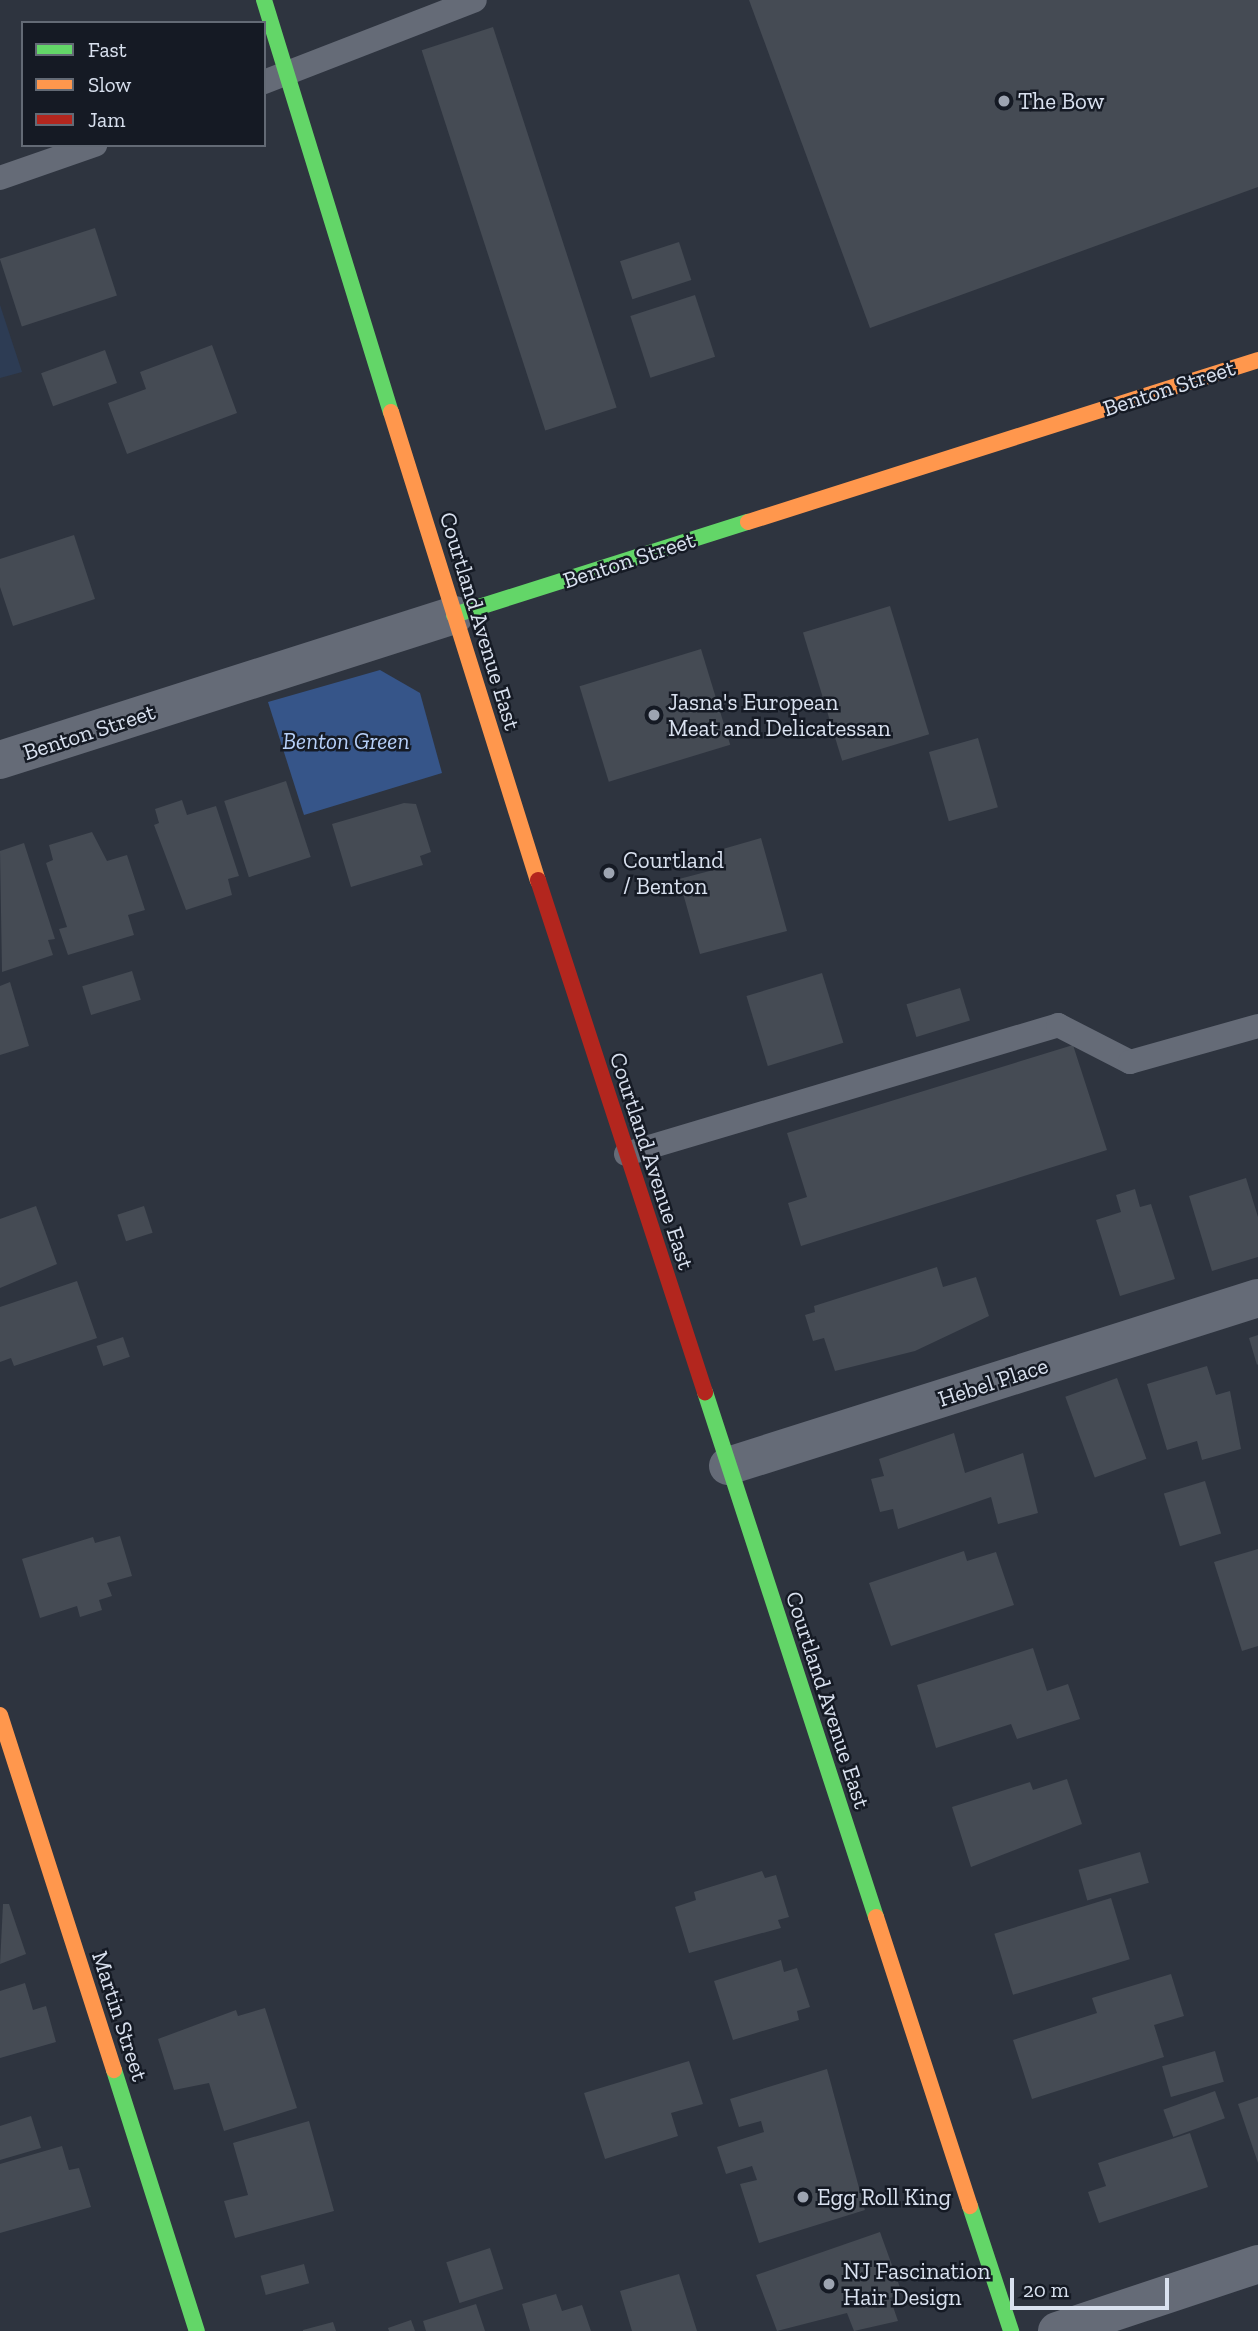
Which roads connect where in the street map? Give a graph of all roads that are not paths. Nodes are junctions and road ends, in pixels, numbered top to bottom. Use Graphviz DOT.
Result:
graph roads {
  1 [pos="264,0"];
  2 [pos="475,0"];
  3 [pos="289,71"];
  4 [pos="266,81"];
  5 [pos="89,147"];
  6 [pos="0,178"];
  7 [pos="1258,360"];
  8 [pos="454,615"];
  9 [pos="0,760"];
  10 [pos="1258,1026"];
  11 [pos="626,1154"];
  12 [pos="1258,1298"];
  13 [pos="728,1466"];
  14 [pos="0,1715"];
  15 [pos="1258,2264"];
  16 [pos="197,2331"];
  17 [pos="1011,2331"];
  18 [pos="1057,2331"];
  1 -- 3 [label="main road, Courtland Avenue East"];
  2 -- 3 [label="lane"];
  3 -- 4 [label="lane"];
  3 -- 8 [label="main road, Courtland Avenue East"];
  5 -- 6 [label="lane"];
  7 -- 8 [label="main road, Benton Street"];
  8 -- 9 [label="street, Benton Street"];
  8 -- 11 [label="main road, Courtland Avenue East"];
  10 -- 11 [label="lane"];
  11 -- 13 [label="main road, Courtland Avenue East"];
  12 -- 13 [label="street, Hebel Place"];
  13 -- 17 [label="main road, Courtland Avenue East"];
  14 -- 16 [label="main road, Martin Street"];
  15 -- 18 [label="street"];
}
